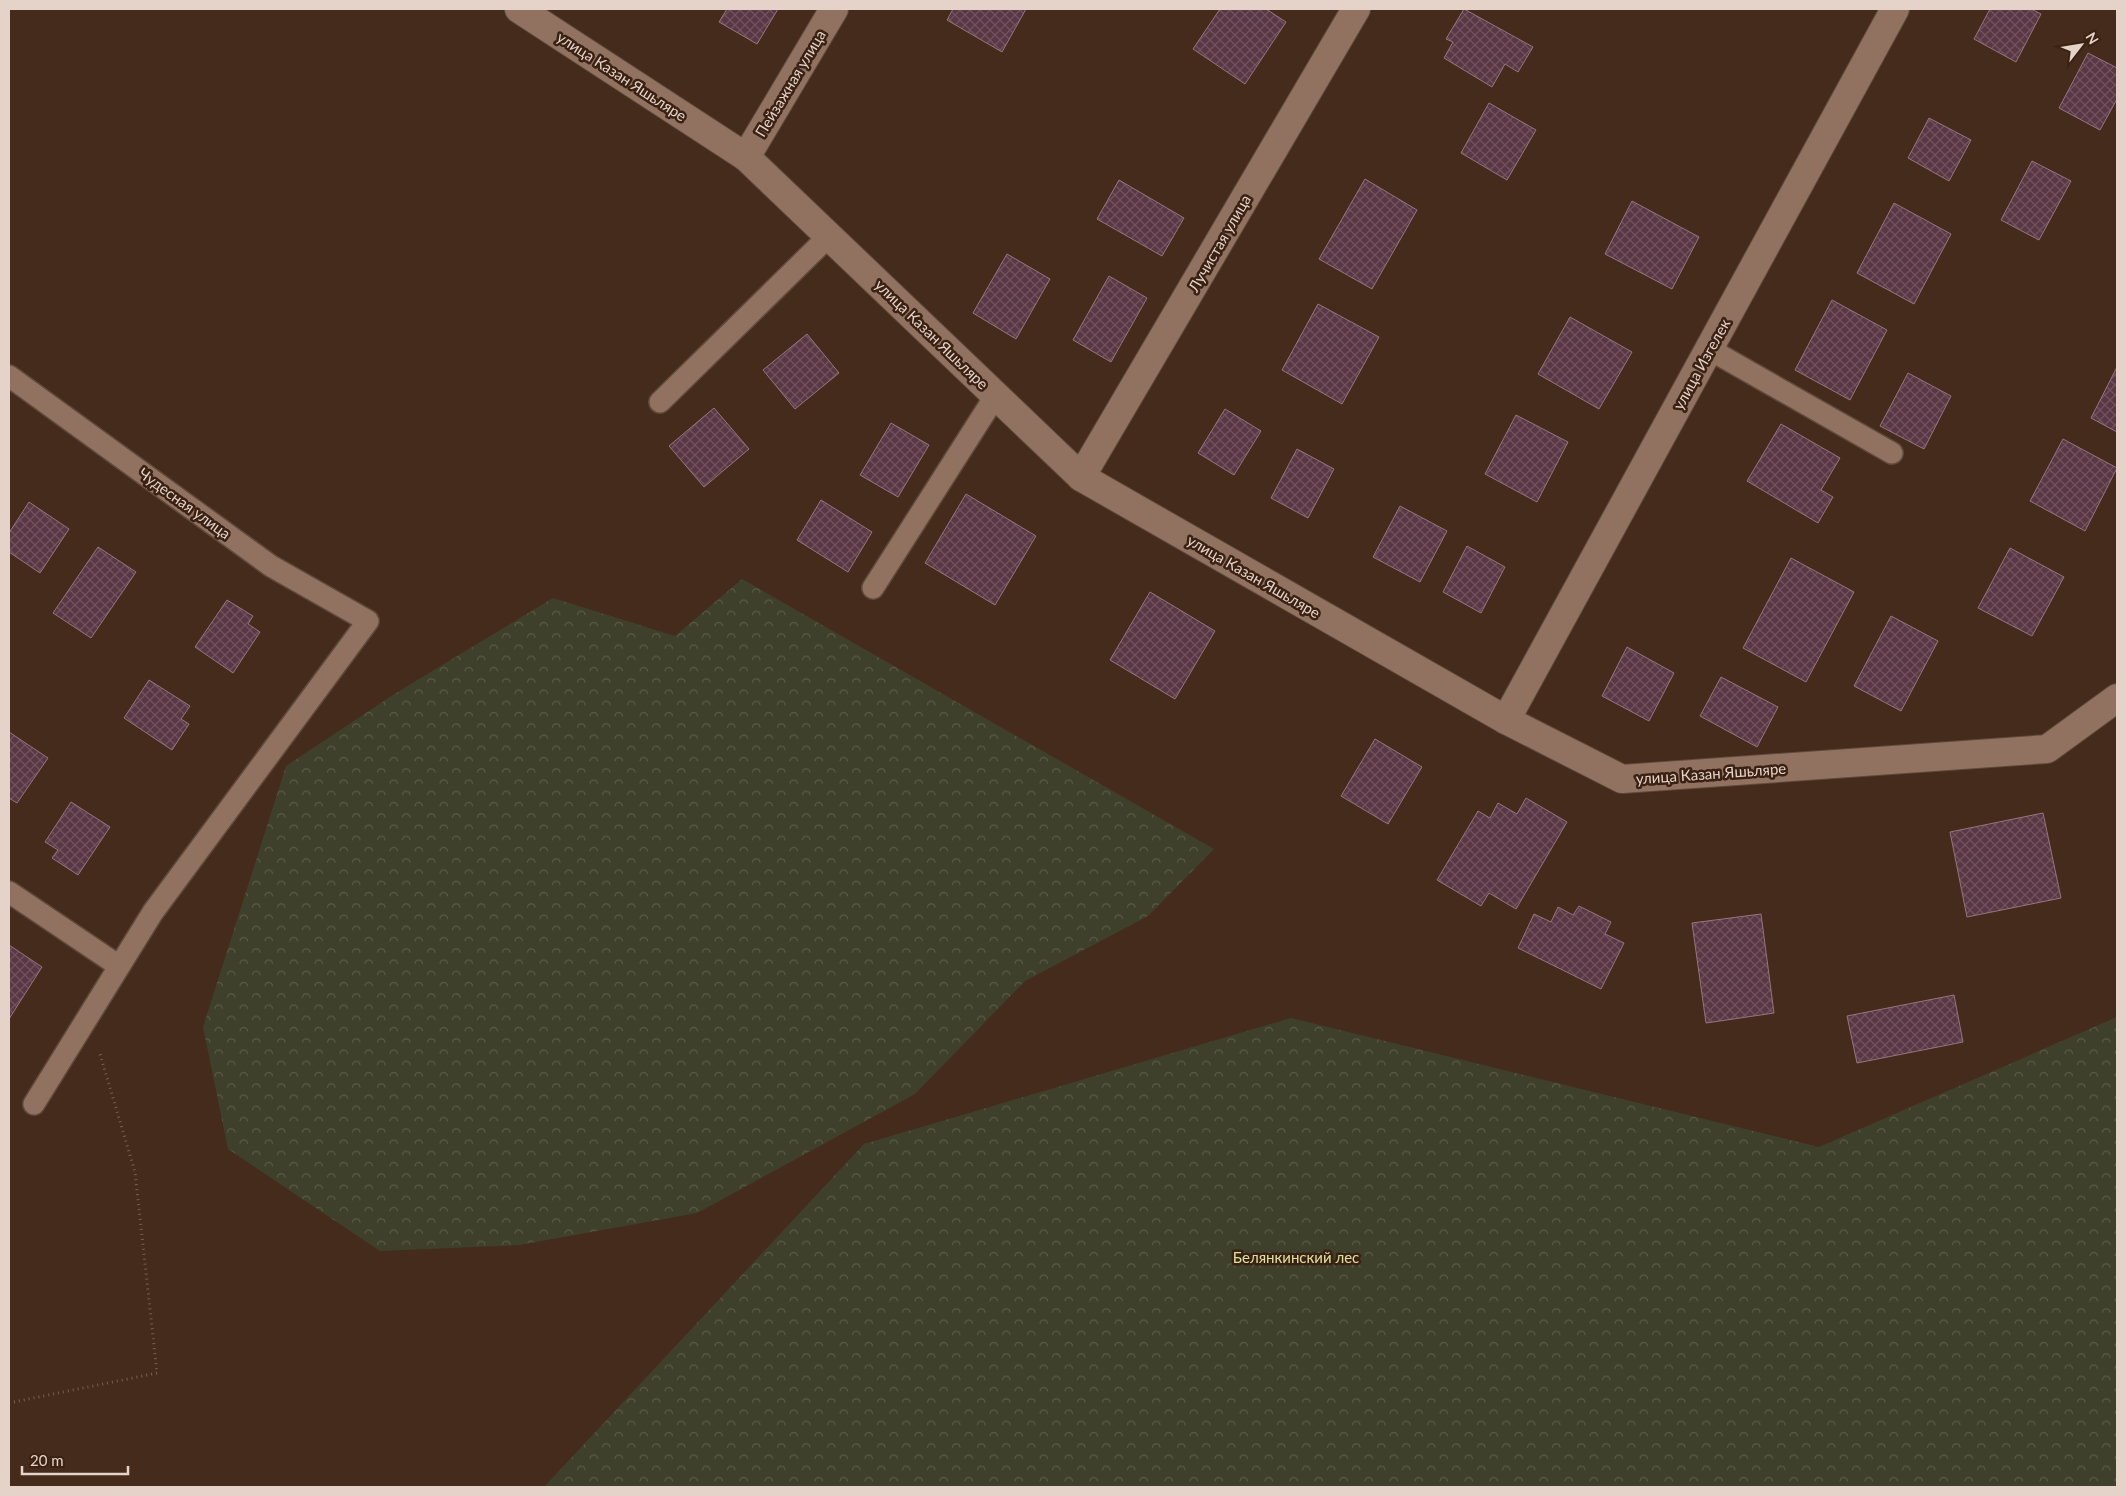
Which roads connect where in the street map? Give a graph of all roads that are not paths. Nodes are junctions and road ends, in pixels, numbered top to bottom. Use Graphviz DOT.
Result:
graph roads {
  1 [pos="518,9"];
  2 [pos="834,9"];
  3 [pos="1356,9"];
  4 [pos="1895,9"];
  5 [pos="746,157"];
  6 [pos="829,236"];
  7 [pos="1709,349"];
  8 [pos="9,376"];
  9 [pos="996,395"];
  10 [pos="660,402"];
  11 [pos="1892,453"];
  12 [pos="1081,477"];
  13 [pos="873,588"];
  14 [pos="2117,698"];
  15 [pos="1506,720"];
  16 [pos="9,892"];
  17 [pos="119,966"];
  18 [pos="34,1104"];
  1 -- 5 [label="street, улица Казан Яшьляре"];
  2 -- 5 [label="street, Пейзажная улица"];
  3 -- 12 [label="street, Лучистая улица"];
  4 -- 7 [label="street, улица Изгелек"];
  5 -- 6 [label="street, улица Казан Яшьляре"];
  6 -- 9 [label="street, улица Казан Яшьляре"];
  6 -- 10 [label="lane"];
  7 -- 11 [label="lane"];
  7 -- 15 [label="street, улица Изгелек"];
  8 -- 17 [label="lane, Чудесная улица"];
  9 -- 12 [label="street, улица Казан Яшьляре"];
  9 -- 13 [label="lane"];
  12 -- 15 [label="street, улица Казан Яшьляре"];
  14 -- 15 [label="street, улица Казан Яшьляре"];
  16 -- 17 [label="lane"];
  17 -- 18 [label="lane"];
}
